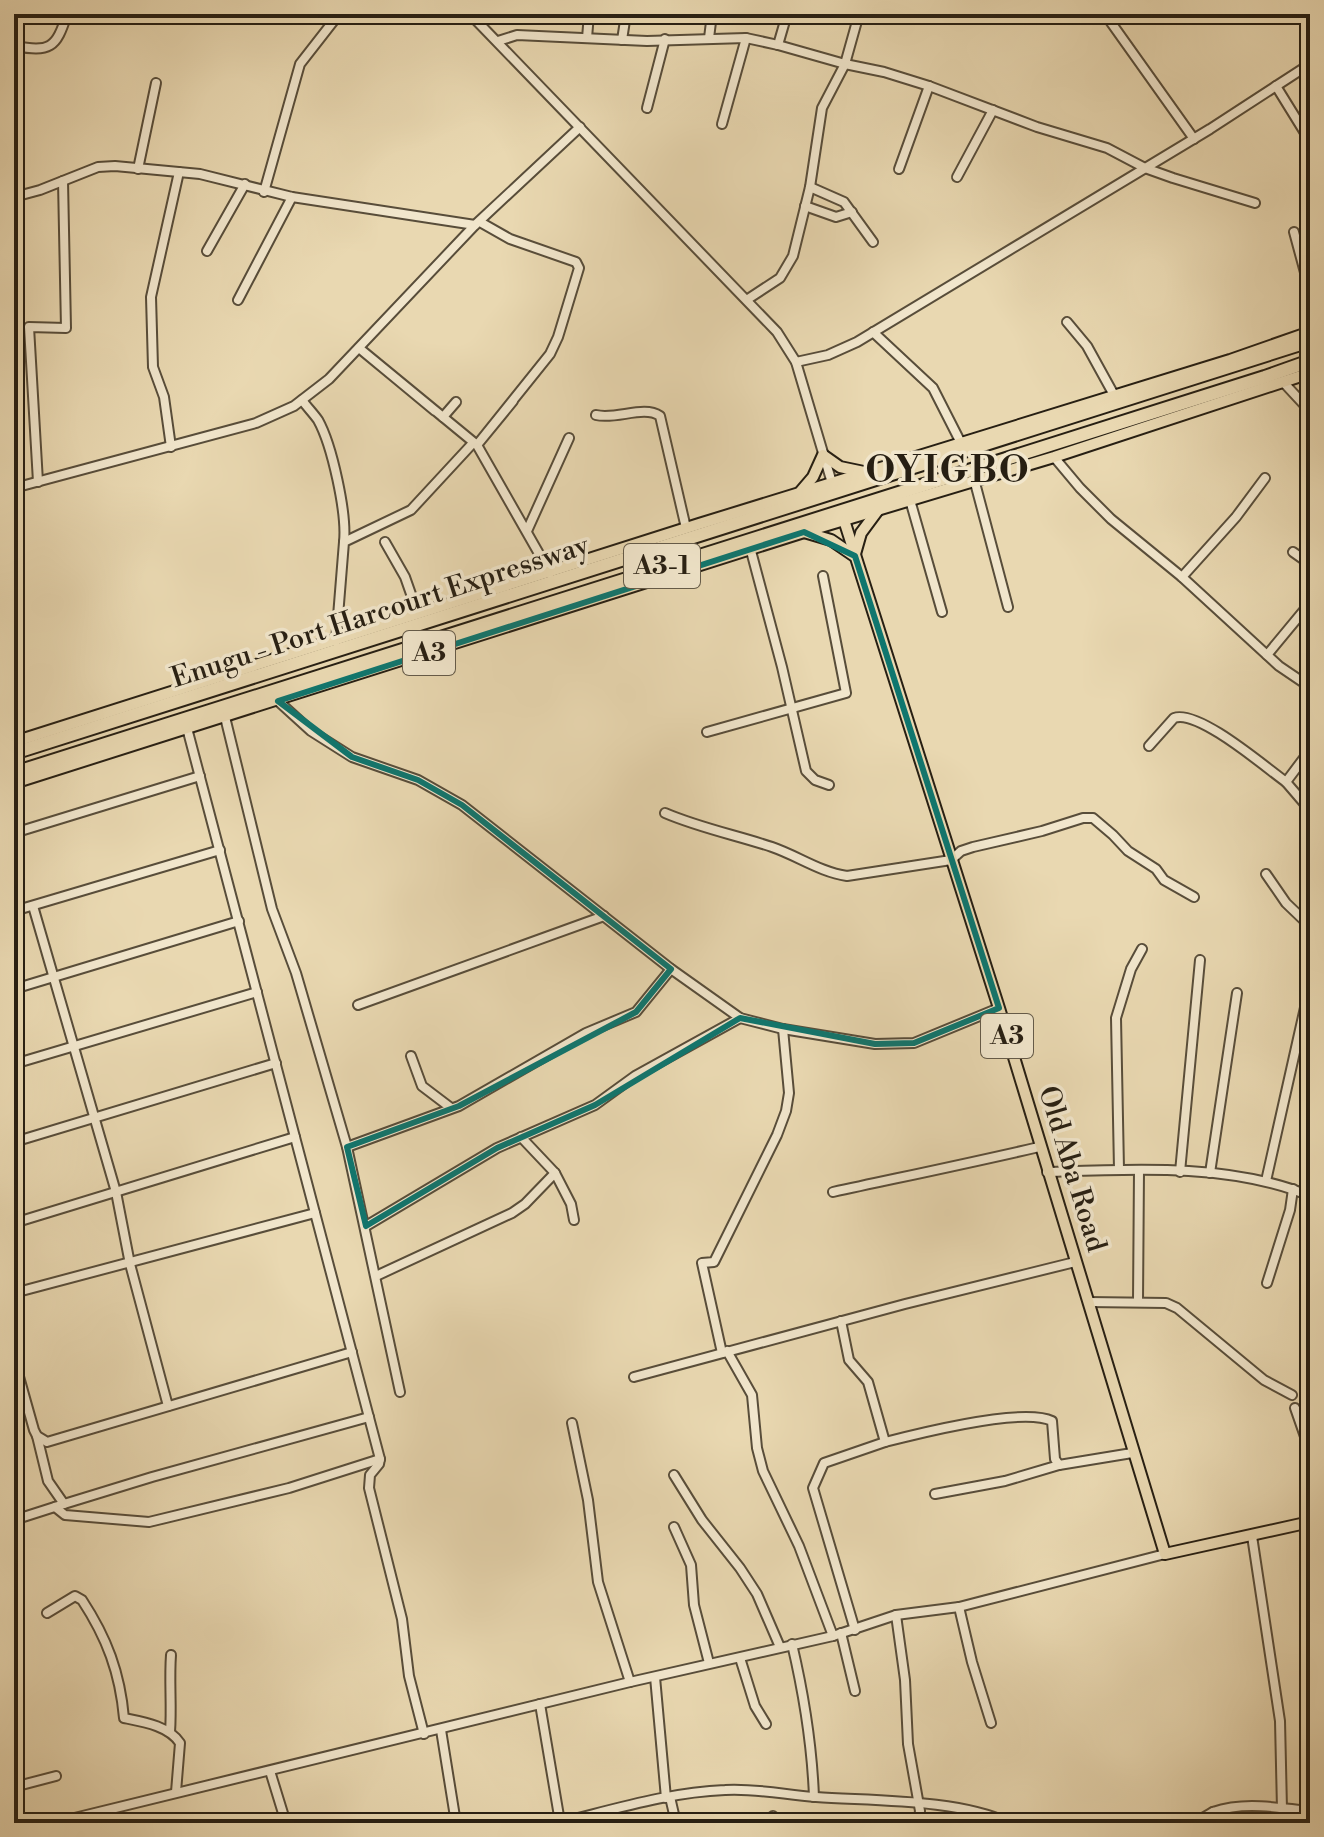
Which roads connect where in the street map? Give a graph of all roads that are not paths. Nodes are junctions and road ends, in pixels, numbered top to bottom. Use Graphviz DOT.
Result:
graph roads {
  1 [pos="67,14"];
  2 [pos="323,14"];
  3 [pos="339,14"];
  4 [pos="470,14"];
  5 [pos="589,14"];
  6 [pos="626,14"];
  7 [pos="712,14"];
  8 [pos="787,14"];
  9 [pos="859,14"];
  10 [pos="1105,14"];
  11 [pos="332,21"];
  12 [pos="587,38"];
  13 [pos="709,38"];
  14 [pos="746,38"];
  15 [pos="665,39"];
  16 [pos="622,40"];
  17 [pos="498,41"];
  18 [pos="778,45"];
  19 [pos="14,46"];
  20 [pos="845,64"];
  21 [pos="1310,64"];
  22 [pos="156,83"];
  23 [pos="929,86"];
  24 [pos="1276,86"];
  25 [pos="647,108"];
  26 [pos="993,110"];
  27 [pos="722,124"];
  28 [pos="580,127"];
  29 [pos="1194,139"];
  30 [pos="1310,141"];
  31 [pos="1145,168"];
  32 [pos="138,169"];
  33 [pos="899,169"];
  34 [pos="179,172"];
  35 [pos="957,177"];
  36 [pos="63,181"];
  37 [pos="245,184"];
  38 [pos="810,187"];
  39 [pos="264,192"];
  40 [pos="14,197"];
  41 [pos="292,197"];
  42 [pos="1255,203"];
  43 [pos="805,206"];
  44 [pos="852,212"];
  45 [pos="478,223"];
  46 [pos="1294,232"];
  47 [pos="873,242"];
  48 [pos="207,251"];
  49 [pos="1310,291"];
  50 [pos="748,299"];
  51 [pos="238,300"];
  52 [pos="1067,322"];
  53 [pos="873,332"];
  54 [pos="1310,332"];
  55 [pos="1310,341"];
  56 [pos="359,348"];
  57 [pos="1310,361"];
  58 [pos="796,362"];
  59 [pos="1310,373"];
  60 [pos="1284,383"];
  61 [pos="1114,395"];
  62 [pos="302,400"];
  63 [pos="456,402"];
  64 [pos="1196,405"];
  65 [pos="1310,411"];
  66 [pos="596,415"];
  67 [pos="443,417"];
  68 [pos="569,438"];
  69 [pos="961,443"];
  70 [pos="475,444"];
  71 [pos="171,447"];
  72 [pos="823,455"];
  73 [pos="1054,457"];
  74 [pos="866,472"];
  75 [pos="1265,478"];
  76 [pos="974,479"];
  77 [pos="38,482"];
  78 [pos="832,483"];
  79 [pos="14,488"];
  80 [pos="800,493"];
  81 [pos="910,500"];
  82 [pos="878,510"];
  83 [pos="844,520"];
  84 [pos="686,528"];
  85 [pos="527,531"];
  86 [pos="804,532"];
  87 [pos="344,542"];
  88 [pos="385,542"];
  89 [pos="751,551"];
  90 [pos="1293,552"];
  91 [pos="855,556"];
  92 [pos="1310,564"];
  93 [pos="550,573"];
  94 [pos="823,576"];
  95 [pos="1182,577"];
  96 [pos="1310,603"];
  97 [pos="1008,607"];
  98 [pos="942,612"];
  99 [pos="418,614"];
  100 [pos="336,641"];
  101 [pos="1267,655"];
  102 [pos="1310,687"];
  103 [pos="278,701"];
  104 [pos="791,710"];
  105 [pos="225,717"];
  106 [pos="187,728"];
  107 [pos="707,732"];
  108 [pos="14,742"];
  109 [pos="1149,746"];
  110 [pos="1310,750"];
  111 [pos="14,753"];
  112 [pos="14,773"];
  113 [pos="200,776"];
  114 [pos="1286,782"];
  115 [pos="14,783"];
  116 [pos="829,785"];
  117 [pos="1310,810"];
  118 [pos="665,813"];
  119 [pos="14,833"];
  120 [pos="220,850"];
  121 [pos="951,860"];
  122 [pos="1266,874"];
  123 [pos="1194,897"];
  124 [pos="33,906"];
  125 [pos="14,911"];
  126 [pos="604,916"];
  127 [pos="239,921"];
  128 [pos="1310,926"];
  129 [pos="1142,949"];
  130 [pos="1200,960"];
  131 [pos="671,969"];
  132 [pos="55,976"];
  133 [pos="14,989"];
  134 [pos="257,992"];
  135 [pos="1237,993"];
  136 [pos="1310,998"];
  137 [pos="358,1005"];
  138 [pos="999,1008"];
  139 [pos="740,1018"];
  140 [pos="783,1029"];
  141 [pos="73,1047"];
  142 [pos="411,1056"];
  143 [pos="276,1063"];
  144 [pos="14,1064"];
  145 [pos="451,1108"];
  146 [pos="95,1117"];
  147 [pos="295,1137"];
  148 [pos="521,1137"];
  149 [pos="14,1142"];
  150 [pos="347,1147"];
  151 [pos="1039,1147"];
  152 [pos="1119,1169"];
  153 [pos="1139,1171"];
  154 [pos="1047,1172"];
  155 [pos="1180,1172"];
  156 [pos="555,1173"];
  157 [pos="1210,1173"];
  158 [pos="1266,1181"];
  159 [pos="1293,1189"];
  160 [pos="116,1192"];
  161 [pos="833,1192"];
  162 [pos="1310,1196"];
  163 [pos="315,1213"];
  164 [pos="574,1220"];
  165 [pos="14,1223"];
  166 [pos="366,1226"];
  167 [pos="1075,1262"];
  168 [pos="130,1264"];
  169 [pos="376,1276"];
  170 [pos="1267,1283"];
  171 [pos="14,1293"];
  172 [pos="1138,1301"];
  173 [pos="1088,1302"];
  174 [pos="841,1321"];
  175 [pos="352,1352"];
  176 [pos="725,1352"];
  177 [pos="14,1359"];
  178 [pos="634,1377"];
  179 [pos="400,1392"];
  180 [pos="1292,1395"];
  181 [pos="168,1406"];
  182 [pos="1295,1408"];
  183 [pos="369,1417"];
  184 [pos="572,1423"];
  185 [pos="37,1436"];
  186 [pos="885,1442"];
  187 [pos="1310,1451"];
  188 [pos="1132,1453"];
  189 [pos="380,1459"];
  190 [pos="1059,1465"];
  191 [pos="674,1475"];
  192 [pos="935,1494"];
  193 [pos="60,1506"];
  194 [pos="14,1520"];
  195 [pos="1310,1522"];
  196 [pos="674,1527"];
  197 [pos="1252,1536"];
  198 [pos="1165,1554"];
  199 [pos="959,1607"];
  200 [pos="47,1613"];
  201 [pos="896,1615"];
  202 [pos="855,1630"];
  203 [pos="837,1635"];
  204 [pos="792,1644"];
  205 [pos="780,1647"];
  206 [pos="171,1655"];
  207 [pos="740,1658"];
  208 [pos="709,1663"];
  209 [pos="655,1677"];
  210 [pos="630,1682"];
  211 [pos="855,1691"];
  212 [pos="540,1704"];
  213 [pos="991,1723"];
  214 [pos="766,1724"];
  215 [pos="441,1730"];
  216 [pos="170,1732"];
  217 [pos="424,1734"];
  218 [pos="270,1771"];
  219 [pos="56,1776"];
  220 [pos="14,1787"];
  221 [pos="176,1792"];
  222 [pos="814,1797"];
  223 [pos="668,1798"];
  224 [pos="919,1805"];
  225 [pos="1282,1809"];
  226 [pos="1310,1811"];
  227 [pos="1213,1812"];
  228 [pos="586,1820"];
  229 [pos="54,1823"];
  230 [pos="286,1823"];
  231 [pos="456,1823"];
  232 [pos="559,1823"];
  233 [pos="676,1823"];
  234 [pos="918,1823"];
  235 [pos="1009,1823"];
  236 [pos="1185,1823"];
  237 [pos="1212,1823"];
  1 -- 19 [label="street"];
  2 -- 11 [label="street"];
  3 -- 11 [label="street"];
  4 -- 17 [label="street"];
  5 -- 12 [label="street"];
  6 -- 16 [label="street"];
  7 -- 13 [label="street"];
  8 -- 18 [label="street"];
  9 -- 20 [label="street"];
  10 -- 29 [label="street"];
  11 -- 39 [label="street"];
  12 -- 16 [label="street"];
  12 -- 17 [label="street"];
  13 -- 14 [label="street"];
  13 -- 15 [label="street"];
  14 -- 18 [label="street"];
  14 -- 27 [label="street"];
  15 -- 16 [label="street"];
  15 -- 25 [label="street"];
  17 -- 28 [label="street"];
  18 -- 20 [label="street"];
  20 -- 23 [label="street"];
  20 -- 38 [label="street"];
  21 -- 24 [label="street"];
  22 -- 32 [label="street"];
  23 -- 26 [label="street"];
  23 -- 33 [label="street"];
  24 -- 29 [label="street"];
  24 -- 30 [label="street"];
  26 -- 31 [label="street"];
  26 -- 35 [label="street"];
  28 -- 45 [label="street"];
  28 -- 50 [label="street"];
  29 -- 31 [label="street"];
  31 -- 42 [label="street"];
  31 -- 53 [label="street"];
  32 -- 34 [label="street"];
  32 -- 36 [label="street"];
  34 -- 37 [label="street"];
  34 -- 71 [label="street"];
  36 -- 40 [label="street"];
  36 -- 77 [label="street"];
  37 -- 39 [label="street"];
  37 -- 48 [label="street"];
  38 -- 43 [label="street"];
  38 -- 44 [label="street"];
  39 -- 41 [label="street"];
  41 -- 45 [label="street"];
  41 -- 51 [label="street"];
  43 -- 44 [label="street"];
  43 -- 50 [label="street"];
  44 -- 47 [label="street"];
  45 -- 56 [label="street"];
  45 -- 70 [label="street"];
  46 -- 49 [label="street"];
  50 -- 58 [label="street"];
  52 -- 61 [label="street"];
  53 -- 58 [label="street"];
  53 -- 69 [label="street"];
  54 -- 61 [label="main road, Enugu - Port Harcourt Expressway"];
  55 -- 111 [label="highway, Enugu - Port Harcourt Expressway / A3-1"];
  56 -- 62 [label="street"];
  56 -- 67 [label="street"];
  57 -- 64 [label="highway, Enugu - Port Harcourt Expressway / A3-1"];
  58 -- 72 [label="street"];
  59 -- 60 [label="main road, Enugu - Port Harcourt Expressway / A3-1"];
  60 -- 64 [label="main road, Enugu - Port Harcourt Expressway / A3-1"];
  60 -- 65 [label="street"];
  61 -- 69 [label="main road, Enugu - Port Harcourt Expressway"];
  62 -- 71 [label="street"];
  62 -- 87 [label="street"];
  63 -- 67 [label="street"];
  64 -- 73 [label="main road, Enugu - Port Harcourt Expressway / A3-1"];
  64 -- 112 [label="highway, Enugu - Port Harcourt Expressway / A3-1"];
  66 -- 84 [label="street"];
  67 -- 70 [label="street"];
  68 -- 85 [label="street"];
  69 -- 74 [label="main road, Enugu - Port Harcourt Expressway"];
  70 -- 85 [label="street"];
  70 -- 87 [label="street"];
  71 -- 77 [label="street"];
  72 -- 74 [label="main road"];
  72 -- 78 [label="street"];
  72 -- 80 [label="main road"];
  73 -- 76 [label="main road, Enugu - Port Harcourt Expressway / A3-1"];
  73 -- 95 [label="street"];
  74 -- 78 [label="main road, Enugu - Port Harcourt Expressway"];
  75 -- 95 [label="street"];
  76 -- 81 [label="main road, Enugu - Port Harcourt Expressway / A3-1"];
  76 -- 97 [label="street"];
  77 -- 79 [label="street"];
  78 -- 80 [label="main road, Enugu - Port Harcourt Expressway / A3"];
  80 -- 84 [label="main road, Enugu - Port Harcourt Expressway / A3"];
  81 -- 82 [label="main road, Enugu - Port Harcourt Expressway / A3-1"];
  81 -- 98 [label="street"];
  82 -- 83 [label="main road, Enugu - Port Harcourt Expressway / A3-1"];
  82 -- 91 [label="main road"];
  83 -- 86 [label="main road, Enugu - Port Harcourt Expressway / A3"];
  83 -- 91 [label="main road, Old Aba Road / A3"];
  84 -- 93 [label="main road, Enugu - Port Harcourt Expressway / A3"];
  85 -- 93 [label="street"];
  86 -- 89 [label="main road, Enugu - Port Harcourt Expressway / A3"];
  86 -- 91 [label="main road"];
  87 -- 100 [label="street"];
  88 -- 99 [label="street"];
  89 -- 103 [label="main road, Enugu - Port Harcourt Expressway / A3"];
  89 -- 104 [label="street"];
  90 -- 92 [label="street"];
  91 -- 121 [label="main road, Old Aba Road / A3"];
  93 -- 99 [label="main road, Enugu - Port Harcourt Expressway / A3"];
  94 -- 104 [label="street"];
  95 -- 101 [label="street"];
  96 -- 101 [label="street"];
  99 -- 100 [label="main road, Enugu - Port Harcourt Expressway / A3"];
  100 -- 108 [label="main road, Enugu - Port Harcourt Expressway / A3"];
  101 -- 102 [label="street"];
  103 -- 105 [label="main road, Enugu - Port Harcourt Expressway / A3"];
  103 -- 126 [label="street"];
  104 -- 107 [label="street"];
  104 -- 116 [label="street"];
  105 -- 106 [label="main road, Enugu - Port Harcourt Expressway / A3"];
  105 -- 150 [label="street"];
  106 -- 113 [label="street"];
  106 -- 115 [label="main road, Enugu - Port Harcourt Expressway / A3"];
  109 -- 114 [label="street"];
  110 -- 114 [label="street"];
  113 -- 119 [label="street"];
  113 -- 120 [label="street"];
  114 -- 117 [label="street"];
  118 -- 121 [label="street"];
  120 -- 124 [label="street"];
  120 -- 127 [label="street"];
  121 -- 123 [label="street"];
  121 -- 138 [label="main road, Old Aba Road / A3"];
  122 -- 128 [label="street"];
  124 -- 125 [label="street"];
  124 -- 132 [label="street"];
  126 -- 131 [label="street"];
  126 -- 137 [label="street"];
  127 -- 132 [label="street"];
  127 -- 134 [label="street"];
  129 -- 152 [label="street"];
  130 -- 155 [label="street"];
  131 -- 139 [label="street"];
  131 -- 145 [label="street"];
  132 -- 133 [label="street"];
  132 -- 141 [label="street"];
  134 -- 141 [label="street"];
  134 -- 143 [label="street"];
  135 -- 157 [label="street"];
  136 -- 158 [label="street"];
  138 -- 140 [label="street"];
  138 -- 151 [label="main road, Old Aba Road / A3"];
  139 -- 140 [label="street"];
  139 -- 148 [label="street"];
  140 -- 176 [label="street"];
  141 -- 144 [label="street"];
  141 -- 146 [label="street"];
  142 -- 145 [label="street"];
  143 -- 146 [label="street"];
  143 -- 147 [label="street"];
  145 -- 150 [label="street"];
  146 -- 149 [label="street"];
  146 -- 160 [label="street"];
  147 -- 160 [label="street"];
  147 -- 163 [label="street"];
  148 -- 156 [label="street"];
  148 -- 166 [label="street"];
  150 -- 166 [label="street"];
  151 -- 154 [label="main road, Old Aba Road / A3"];
  151 -- 161 [label="street"];
  152 -- 153 [label="street"];
  152 -- 154 [label="street"];
  153 -- 155 [label="street"];
  153 -- 172 [label="street"];
  154 -- 167 [label="main road, Old Aba Road / A3"];
  155 -- 157 [label="street"];
  156 -- 164 [label="street"];
  156 -- 169 [label="street"];
  157 -- 158 [label="street"];
  158 -- 159 [label="street"];
  159 -- 162 [label="street"];
  159 -- 170 [label="street"];
  160 -- 165 [label="street"];
  160 -- 168 [label="street"];
  163 -- 168 [label="street"];
  163 -- 175 [label="street"];
  166 -- 169 [label="street"];
  167 -- 173 [label="main road, Old Aba Road / A3"];
  167 -- 174 [label="street"];
  168 -- 171 [label="street"];
  168 -- 181 [label="street"];
  169 -- 179 [label="street"];
  172 -- 173 [label="street"];
  172 -- 180 [label="street"];
  173 -- 188 [label="main road, Old Aba Road / A3"];
  174 -- 176 [label="street"];
  174 -- 186 [label="street"];
  175 -- 181 [label="street"];
  175 -- 183 [label="street"];
  176 -- 178 [label="street"];
  176 -- 203 [label="street"];
  177 -- 185 [label="street"];
  181 -- 185 [label="street"];
  182 -- 187 [label="street"];
  183 -- 189 [label="street"];
  183 -- 193 [label="street"];
  184 -- 210 [label="street"];
  185 -- 193 [label="street"];
  186 -- 190 [label="street"];
  186 -- 202 [label="street"];
  188 -- 190 [label="street"];
  188 -- 198 [label="main road, Old Aba Road / A3"];
  189 -- 193 [label="street"];
  189 -- 217 [label="street"];
  190 -- 192 [label="street"];
  191 -- 205 [label="street"];
  193 -- 194 [label="street"];
  195 -- 197 [label="main road"];
  196 -- 208 [label="street"];
  197 -- 198 [label="main road"];
  197 -- 225 [label="street"];
  198 -- 199 [label="street"];
  199 -- 201 [label="street"];
  199 -- 213 [label="street"];
  200 -- 216 [label="street"];
  201 -- 202 [label="street"];
  201 -- 224 [label="street"];
  202 -- 203 [label="street"];
  203 -- 204 [label="street"];
  203 -- 211 [label="street"];
  204 -- 205 [label="street"];
  204 -- 222 [label="street"];
  205 -- 207 [label="street"];
  206 -- 216 [label="street"];
  207 -- 208 [label="street"];
  207 -- 214 [label="street"];
  208 -- 209 [label="street"];
  209 -- 210 [label="street"];
  209 -- 223 [label="street"];
  210 -- 212 [label="street"];
  212 -- 215 [label="street"];
  212 -- 232 [label="street"];
  215 -- 217 [label="street"];
  215 -- 231 [label="street"];
  216 -- 221 [label="street"];
  217 -- 218 [label="street"];
  218 -- 221 [label="street"];
  218 -- 230 [label="street"];
  219 -- 220 [label="street"];
  221 -- 229 [label="street"];
  222 -- 223 [label="street"];
  222 -- 224 [label="street"];
  223 -- 228 [label="street"];
  223 -- 233 [label="street"];
  224 -- 234 [label="street"];
  224 -- 235 [label="street"];
  225 -- 226 [label="street"];
  225 -- 227 [label="street"];
  227 -- 236 [label="street"];
  227 -- 237 [label="street"];
  228 -- 232 [label="street"];
}
